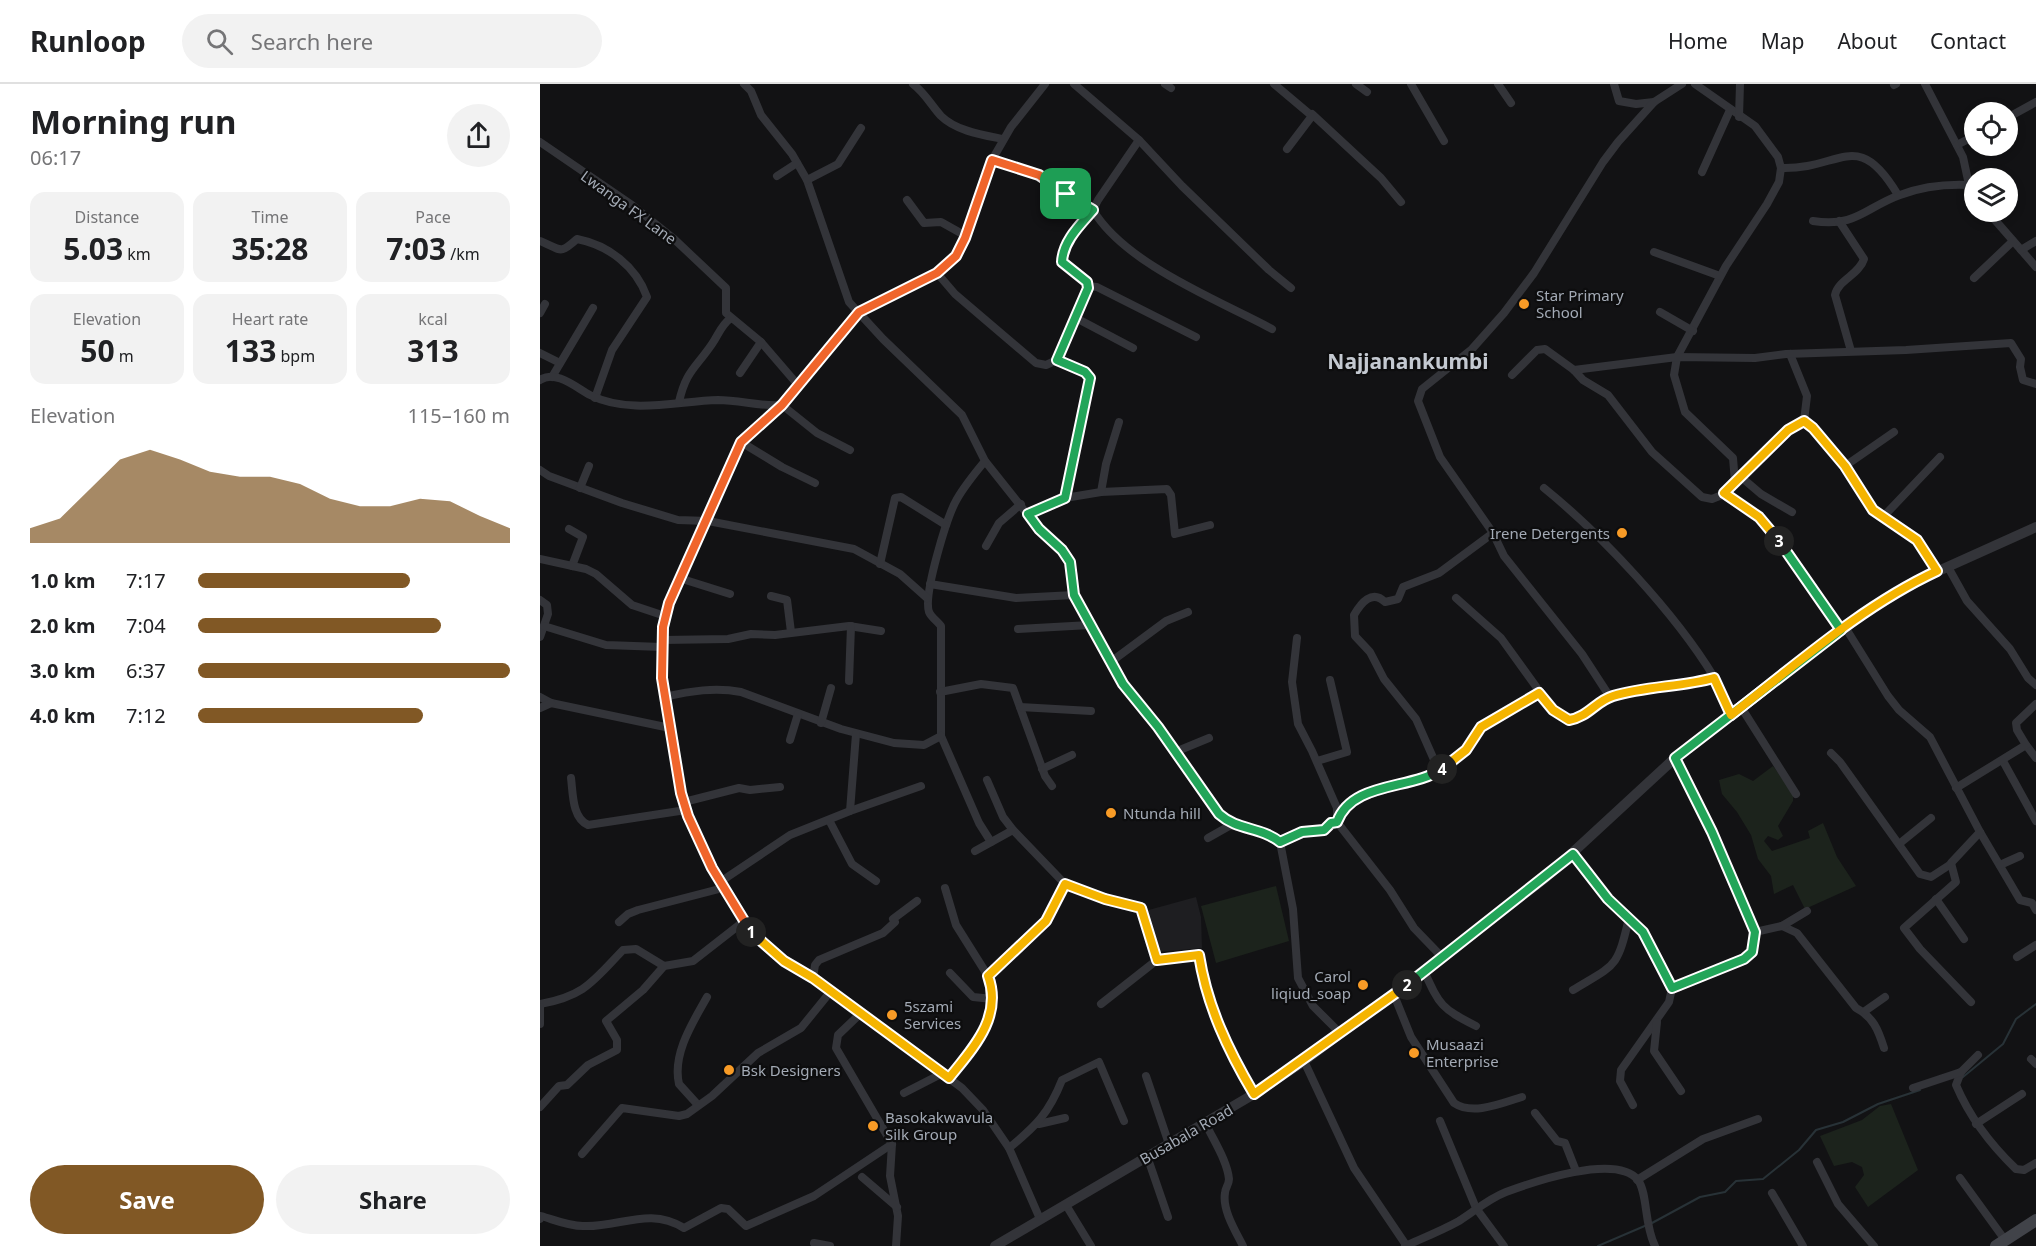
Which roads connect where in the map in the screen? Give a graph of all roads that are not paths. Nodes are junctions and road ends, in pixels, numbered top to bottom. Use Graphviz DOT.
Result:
graph roads {
  1 [pos="744,84"];
  2 [pos="758,84"];
  3 [pos="913,84"];
  4 [pos="1074,84"];
  5 [pos="1274,84"];
  6 [pos="1356,84"];
  7 [pos="1411,84"];
  8 [pos="1498,84"];
  9 [pos="1614,84"];
  10 [pos="1682,84"];
  11 [pos="1695,84"];
  12 [pos="1740,84"];
  13 [pos="1925,84"];
  14 [pos="1041,85"];
  15 [pos="751,91"];
  16 [pos="1367,92"];
  17 [pos="1654,102"];
  18 [pos="2036,102"];
  19 [pos="1511,103"];
  20 [pos="1730,110"];
  21 [pos="2018,112"];
  22 [pos="1312,114"];
  23 [pos="1739,117"];
  24 [pos="861,128"];
  25 [pos="1003,139"];
  26 [pos="1139,140"];
  27 [pos="1444,141"];
  28 [pos="540,142"];
  29 [pos="1964,142"];
  30 [pos="1957,146"];
  31 [pos="1287,149"];
  32 [pos="992,160"];
  33 [pos="797,163"];
  34 [pos="1781,168"];
  35 [pos="1966,168"];
  36 [pos="1702,172"];
  37 [pos="777,176"];
  38 [pos="807,180"];
  39 [pos="1964,184"];
  40 [pos="1898,195"];
  41 [pos="907,200"];
  42 [pos="1401,202"];
  43 [pos="1093,210"];
  44 [pos="1813,221"];
  45 [pos="1839,221"];
  46 [pos="1997,222"];
  47 [pos="966,236"];
  48 [pos="540,241"];
  49 [pos="2013,241"];
  50 [pos="2036,241"];
  51 [pos="2021,250"];
  52 [pos="1654,252"];
  53 [pos="2036,267"];
  54 [pos="937,273"];
  55 [pos="1720,276"];
  56 [pos="1974,278"];
  57 [pos="1088,286"];
  58 [pos="1290,288"];
  59 [pos="593,308"];
  60 [pos="859,312"];
  61 [pos="1660,312"];
  62 [pos="732,318"];
  63 [pos="1077,318"];
  64 [pos="1272,329"];
  65 [pos="1693,331"];
  66 [pos="1196,337"];
  67 [pos="761,342"];
  68 [pos="1133,348"];
  69 [pos="1851,351"];
  70 [pos="540,353"];
  71 [pos="1790,354"];
  72 [pos="1677,357"];
  73 [pos="1057,360"];
  74 [pos="560,363"];
  75 [pos="1574,370"];
  76 [pos="740,373"];
  77 [pos="1512,375"];
  78 [pos="552,377"];
  79 [pos="540,380"];
  80 [pos="2036,384"];
  81 [pos="798,385"];
  82 [pos="595,398"];
  83 [pos="679,402"];
  84 [pos="782,405"];
  85 [pos="1804,421"];
  86 [pos="1119,422"];
  87 [pos="1894,432"];
  88 [pos="741,442"];
  89 [pos="850,450"];
  90 [pos="1940,457"];
  91 [pos="985,461"];
  92 [pos="590,466"];
  93 [pos="1845,466"];
  94 [pos="540,470"];
  95 [pos="1738,479"];
  96 [pos="815,483"];
  97 [pos="580,488"];
  98 [pos="1544,488"];
  99 [pos="1101,492"];
  100 [pos="1724,493"];
  101 [pos="1065,498"];
  102 [pos="1021,504"];
  103 [pos="1792,512"];
  104 [pos="1028,514"];
  105 [pos="1883,517"];
  106 [pos="708,521"];
  107 [pos="946,525"];
  108 [pos="1210,525"];
  109 [pos="2036,527"];
  110 [pos="569,529"];
  111 [pos="1493,533"];
  112 [pos="986,546"];
  113 [pos="540,559"];
  114 [pos="880,564"];
  115 [pos="572,566"];
  116 [pos="1942,569"];
  117 [pos="680,578"];
  118 [pos="930,584"];
  119 [pos="730,594"];
  120 [pos="1074,595"];
  121 [pos="771,596"];
  122 [pos="927,598"];
  123 [pos="1456,598"];
  124 [pos="540,600"];
  125 [pos="1188,612"];
  126 [pos="665,616"];
  127 [pos="544,626"];
  128 [pos="851,626"];
  129 [pos="1090,626"];
  130 [pos="1018,628"];
  131 [pos="1843,629"];
  132 [pos="881,631"];
  133 [pos="791,632"];
  134 [pos="540,637"];
  135 [pos="1297,638"];
  136 [pos="662,644"];
  137 [pos="1112,660"];
  138 [pos="1714,678"];
  139 [pos="1330,680"];
  140 [pos="849,681"];
  141 [pos="2036,685"];
  142 [pos="831,688"];
  143 [pos="940,692"];
  144 [pos="1539,693"];
  145 [pos="540,697"];
  146 [pos="664,697"];
  147 [pos="1610,697"];
  148 [pos="551,703"];
  149 [pos="2036,704"];
  150 [pos="1741,706"];
  151 [pos="1020,707"];
  152 [pos="540,708"];
  153 [pos="1091,711"];
  154 [pos="798,714"];
  155 [pos="1731,715"];
  156 [pos="821,723"];
  157 [pos="670,728"];
  158 [pos="856,734"];
  159 [pos="941,736"];
  160 [pos="1209,738"];
  161 [pos="790,740"];
  162 [pos="2026,745"];
  163 [pos="1175,752"];
  164 [pos="1831,753"];
  165 [pos="1072,755"];
  166 [pos="1675,758"];
  167 [pos="2036,758"];
  168 [pos="1317,761"];
  169 [pos="2003,761"];
  170 [pos="1042,769"];
  171 [pos="1439,771"];
  172 [pos="571,778"];
  173 [pos="987,780"];
  174 [pos="921,786"];
  175 [pos="1053,786"];
  176 [pos="780,787"];
  177 [pos="1956,788"];
  178 [pos="1796,794"];
  179 [pos="685,806"];
  180 [pos="850,811"];
  181 [pos="1931,818"];
  182 [pos="829,820"];
  183 [pos="2036,821"];
  184 [pos="1337,822"];
  185 [pos="1231,825"];
  186 [pos="1013,830"];
  187 [pos="1980,832"];
  188 [pos="1208,838"];
  189 [pos="991,842"];
  190 [pos="1280,842"];
  191 [pos="1899,844"];
  192 [pos="975,851"];
  193 [pos="1573,854"];
  194 [pos="2020,856"];
  195 [pos="1951,864"];
  196 [pos="2000,865"];
  197 [pos="876,881"];
  198 [pos="1065,884"];
  199 [pos="721,885"];
  200 [pos="945,888"];
  201 [pos="1936,899"];
  202 [pos="916,902"];
  203 [pos="2036,910"];
  204 [pos="1807,911"];
  205 [pos="1629,918"];
  206 [pos="619,922"];
  207 [pos="743,922"];
  208 [pos="1782,926"];
  209 [pos="1755,932"];
  210 [pos="1964,939"];
  211 [pos="2036,945"];
  212 [pos="1442,957"];
  213 [pos="2017,957"];
  214 [pos="1157,960"];
  215 [pos="664,966"];
  216 [pos="1424,971"];
  217 [pos="950,973"];
  218 [pos="988,976"];
  219 [pos="813,978"];
  220 [pos="1672,988"];
  221 [pos="1573,990"];
  222 [pos="831,991"];
  223 [pos="1394,995"];
  224 [pos="707,997"];
  225 [pos="1886,997"];
  226 [pos="993,999"];
  227 [pos="1971,1002"];
  228 [pos="1101,1004"];
  229 [pos="540,1005"];
  230 [pos="1864,1011"];
  231 [pos="861,1013"];
  232 [pos="1657,1019"];
  233 [pos="540,1024"];
  234 [pos="1476,1026"];
  235 [pos="1340,1033"];
  236 [pos="1644,1038"];
  237 [pos="1654,1045"];
  238 [pos="1884,1048"];
  239 [pos="1978,1055"];
  240 [pos="1304,1060"];
  241 [pos="1961,1073"];
  242 [pos="946,1076"];
  243 [pos="1146,1076"];
  244 [pos="1913,1088"];
  245 [pos="1681,1091"];
  246 [pos="904,1093"];
  247 [pos="1254,1094"];
  248 [pos="2022,1094"];
  249 [pos="1522,1097"];
  250 [pos="698,1105"];
  251 [pos="1633,1105"];
  252 [pos="540,1107"];
  253 [pos="1535,1113"];
  254 [pos="1065,1118"];
  255 [pos="1758,1119"];
  256 [pos="1440,1120"];
  257 [pos="1124,1121"];
  258 [pos="1205,1122"];
  259 [pos="1039,1124"];
  260 [pos="1976,1124"];
  261 [pos="892,1144"];
  262 [pos="1169,1144"];
  263 [pos="1009,1148"];
  264 [pos="582,1154"];
  265 [pos="1147,1156"];
  266 [pos="1817,1162"];
  267 [pos="2036,1163"];
  268 [pos="1576,1171"];
  269 [pos="862,1178"];
  270 [pos="1960,1178"];
  271 [pos="1637,1180"];
  272 [pos="1772,1193"];
  273 [pos="1066,1205"];
  274 [pos="897,1207"];
  275 [pos="1476,1208"];
  276 [pos="540,1217"];
  277 [pos="1168,1217"];
  278 [pos="1040,1219"];
  279 [pos="2036,1220"];
  280 [pos="814,1243"];
  281 [pos="2000,1243"];
  282 [pos="1000,1244"];
  283 [pos="830,1246"];
  284 [pos="896,1246"];
  285 [pos="1091,1246"];
  286 [pos="1243,1246"];
  287 [pos="1405,1246"];
  288 [pos="1504,1246"];
  289 [pos="1655,1246"];
  290 [pos="1803,1246"];
  291 [pos="1874,1246"];
  1 -- 15 [label="street"];
  2 -- 15 [label="street"];
  3 -- 25 [label="street"];
  4 -- 26 [label="street"];
  5 -- 22 [label="street"];
  6 -- 16 [label="street"];
  7 -- 27 [label="street"];
  8 -- 19 [label="street"];
  9 -- 17 [label="street"];
  10 -- 17 [label="street"];
  11 -- 20 [label="street"];
  12 -- 23 [label="street"];
  13 -- 30 [label="street"];
  14 -- 25 [label="street"];
  15 -- 33 [label="street"];
  17 -- 111 [label="street"];
  18 -- 21 [label="street"];
  20 -- 23 [label="street"];
  20 -- 36 [label="street"];
  22 -- 31 [label="street"];
  22 -- 42 [label="street"];
  23 -- 34 [label="street"];
  24 -- 38 [label="street"];
  25 -- 32 [label="street"];
  26 -- 43 [label="street"];
  26 -- 58 [label="street"];
  28 -- 62 [label="street, Lwanga FX Lane"];
  29 -- 30 [label="street"];
  30 -- 35 [label="street"];
  32 -- 43 [label="street"];
  32 -- 47 [label="street"];
  33 -- 37 [label="street"];
  33 -- 38 [label="street"];
  34 -- 40 [label="street"];
  34 -- 55 [label="street"];
  38 -- 60 [label="street"];
  39 -- 40 [label="street"];
  40 -- 45 [label="street"];
  41 -- 47 [label="street"];
  43 -- 57 [label="street"];
  43 -- 64 [label="street"];
  44 -- 45 [label="street"];
  45 -- 69 [label="street"];
  46 -- 49 [label="street"];
  47 -- 54 [label="street"];
  48 -- 82 [label="street"];
  49 -- 51 [label="street"];
  49 -- 56 [label="street"];
  50 -- 51 [label="street"];
  51 -- 53 [label="street"];
  52 -- 55 [label="street"];
  54 -- 60 [label="street"];
  54 -- 73 [label="street"];
  55 -- 65 [label="street"];
  57 -- 63 [label="street"];
  57 -- 66 [label="street"];
  59 -- 74 [label="street"];
  60 -- 81 [label="street"];
  60 -- 91 [label="street"];
  61 -- 65 [label="street"];
  62 -- 67 [label="street"];
  62 -- 83 [label="street"];
  63 -- 68 [label="street"];
  63 -- 73 [label="street"];
  65 -- 72 [label="street"];
  67 -- 76 [label="street"];
  67 -- 81 [label="street"];
  69 -- 71 [label="street"];
  69 -- 80 [label="street"];
  70 -- 74 [label="street"];
  71 -- 72 [label="street"];
  71 -- 85 [label="street"];
  72 -- 75 [label="street"];
  72 -- 95 [label="street"];
  73 -- 101 [label="street"];
  74 -- 78 [label="street"];
  75 -- 77 [label="street"];
  75 -- 100 [label="street"];
  78 -- 79 [label="street"];
  78 -- 82 [label="street"];
  81 -- 84 [label="street"];
  82 -- 83 [label="street"];
  83 -- 84 [label="street"];
  84 -- 88 [label="street"];
  84 -- 89 [label="street"];
  85 -- 93 [label="street"];
  85 -- 95 [label="street"];
  86 -- 99 [label="street"];
  87 -- 93 [label="street"];
  88 -- 96 [label="street"];
  88 -- 106 [label="street"];
  90 -- 105 [label="street"];
  91 -- 102 [label="street"];
  91 -- 107 [label="street"];
  92 -- 97 [label="street"];
  93 -- 105 [label="street"];
  94 -- 97 [label="street"];
  95 -- 100 [label="street"];
  95 -- 103 [label="street"];
  97 -- 106 [label="street"];
  98 -- 138 [label="street"];
  99 -- 101 [label="street"];
  99 -- 108 [label="street"];
  100 -- 131 [label="street"];
  101 -- 104 [label="street"];
  102 -- 104 [label="street"];
  102 -- 112 [label="street"];
  104 -- 120 [label="street"];
  105 -- 116 [label="street"];
  106 -- 114 [label="street"];
  106 -- 117 [label="street"];
  107 -- 114 [label="street"];
  107 -- 118 [label="street"];
  109 -- 116 [label="street, Busabala Road"];
  110 -- 115 [label="street"];
  111 -- 147 [label="street"];
  111 -- 171 [label="street"];
  113 -- 115 [label="street"];
  114 -- 122 [label="street"];
  115 -- 126 [label="street"];
  116 -- 131 [label="street, Busabala Road"];
  116 -- 141 [label="street"];
  117 -- 119 [label="street"];
  117 -- 126 [label="street"];
  118 -- 120 [label="street"];
  118 -- 122 [label="street"];
  120 -- 129 [label="street"];
  121 -- 133 [label="street"];
  122 -- 143 [label="street"];
  123 -- 144 [label="street"];
  124 -- 127 [label="street"];
  125 -- 137 [label="street"];
  126 -- 136 [label="street"];
  127 -- 134 [label="street"];
  127 -- 136 [label="street"];
  128 -- 132 [label="street"];
  128 -- 133 [label="street"];
  128 -- 140 [label="street"];
  129 -- 130 [label="street"];
  129 -- 137 [label="street"];
  131 -- 150 [label="street, Busabala Road"];
  131 -- 177 [label="street"];
  133 -- 136 [label="street"];
  135 -- 168 [label="street"];
  136 -- 146 [label="street"];
  137 -- 163 [label="street"];
  138 -- 147 [label="street"];
  138 -- 155 [label="street"];
  139 -- 168 [label="street"];
  142 -- 156 [label="street"];
  143 -- 151 [label="street"];
  143 -- 159 [label="street"];
  144 -- 147 [label="street"];
  144 -- 171 [label="street"];
  145 -- 148 [label="street"];
  146 -- 154 [label="street"];
  146 -- 157 [label="street"];
  148 -- 152 [label="street"];
  148 -- 157 [label="street"];
  149 -- 162 [label="street"];
  150 -- 155 [label="street, Busabala Road"];
  150 -- 178 [label="street"];
  151 -- 153 [label="street"];
  151 -- 170 [label="street"];
  154 -- 156 [label="street"];
  154 -- 161 [label="street"];
  155 -- 166 [label="street, Busabala Road"];
  156 -- 158 [label="street"];
  157 -- 179 [label="street"];
  158 -- 159 [label="street"];
  158 -- 180 [label="street"];
  159 -- 189 [label="street"];
  160 -- 163 [label="street"];
  162 -- 167 [label="street"];
  162 -- 169 [label="street"];
  163 -- 185 [label="street"];
  164 -- 191 [label="street"];
  165 -- 170 [label="street"];
  166 -- 193 [label="street, Busabala Road"];
  166 -- 209 [label="street"];
  168 -- 184 [label="street"];
  169 -- 177 [label="street"];
  169 -- 183 [label="street"];
  170 -- 175 [label="street"];
  171 -- 184 [label="street"];
  172 -- 179 [label="street"];
  173 -- 186 [label="street"];
  174 -- 180 [label="street"];
  176 -- 179 [label="street"];
  177 -- 187 [label="street"];
  179 -- 199 [label="street"];
  180 -- 182 [label="street"];
  181 -- 191 [label="street"];
  182 -- 197 [label="street"];
  182 -- 199 [label="street"];
  184 -- 190 [label="street"];
  184 -- 212 [label="street"];
  185 -- 188 [label="street"];
  185 -- 190 [label="street"];
  186 -- 189 [label="street"];
  186 -- 198 [label="street"];
  187 -- 195 [label="street"];
  187 -- 196 [label="street"];
  189 -- 192 [label="street"];
  190 -- 235 [label="street"];
  191 -- 195 [label="street"];
  193 -- 205 [label="street"];
  193 -- 212 [label="street, Busabala Road"];
  194 -- 196 [label="street"];
  195 -- 201 [label="street"];
  196 -- 203 [label="street"];
  198 -- 214 [label="street"];
  198 -- 218 [label="street"];
  199 -- 206 [label="street"];
  199 -- 207 [label="street"];
  200 -- 218 [label="street"];
  201 -- 210 [label="street"];
  201 -- 227 [label="street"];
  202 -- 219 [label="street"];
  204 -- 208 [label="street"];
  205 -- 220 [label="street"];
  205 -- 221 [label="street"];
  207 -- 215 [label="street"];
  207 -- 219 [label="street"];
  208 -- 209 [label="street"];
  208 -- 230 [label="street"];
  209 -- 220 [label="street"];
  211 -- 213 [label="street"];
  212 -- 216 [label="street, Busabala Road"];
  214 -- 228 [label="street"];
  214 -- 247 [label="street"];
  215 -- 229 [label="street"];
  215 -- 252 [label="street"];
  216 -- 223 [label="street, Busabala Road"];
  216 -- 234 [label="street"];
  217 -- 226 [label="street"];
  218 -- 226 [label="street"];
  219 -- 222 [label="street"];
  220 -- 232 [label="street"];
  222 -- 231 [label="street"];
  222 -- 250 [label="street"];
  223 -- 235 [label="street, Busabala Road"];
  223 -- 249 [label="street"];
  224 -- 250 [label="street"];
  225 -- 230 [label="street"];
  226 -- 242 [label="street"];
  229 -- 233 [label="street"];
  230 -- 238 [label="street"];
  231 -- 242 [label="street"];
  231 -- 261 [label="street"];
  232 -- 236 [label="street"];
  232 -- 237 [label="street"];
  235 -- 240 [label="street, Busabala Road"];
  236 -- 237 [label="street"];
  236 -- 251 [label="street"];
  237 -- 245 [label="street"];
  239 -- 241 [label="street"];
  240 -- 247 [label="street, Busabala Road"];
  240 -- 287 [label="street"];
  241 -- 244 [label="street"];
  241 -- 260 [label="street"];
  242 -- 246 [label="street"];
  242 -- 263 [label="street"];
  243 -- 262 [label="street"];
  247 -- 258 [label="street, Busabala Road"];
  248 -- 260 [label="street"];
  250 -- 264 [label="street"];
  253 -- 268 [label="street"];
  254 -- 259 [label="street"];
  255 -- 271 [label="street"];
  256 -- 275 [label="street"];
  257 -- 259 [label="street"];
  258 -- 262 [label="street, Busabala Road"];
  258 -- 286 [label="street"];
  259 -- 263 [label="street"];
  260 -- 267 [label="street"];
  261 -- 274 [label="street"];
  261 -- 276 [label="street"];
  262 -- 265 [label="street, Busabala Road"];
  263 -- 278 [label="street"];
  265 -- 273 [label="street, Busabala Road"];
  265 -- 277 [label="street"];
  266 -- 291 [label="street"];
  268 -- 271 [label="street"];
  268 -- 275 [label="street"];
  269 -- 274 [label="street"];
  270 -- 281 [label="street"];
  271 -- 289 [label="street"];
  272 -- 290 [label="street"];
  273 -- 278 [label="street, Busabala Road"];
  273 -- 285 [label="street"];
  274 -- 284 [label="street"];
  275 -- 287 [label="street"];
  275 -- 288 [label="street"];
  278 -- 282 [label="street, Busabala Road"];
  279 -- 281 [label="main road"];
  280 -- 283 [label="street"];
}
